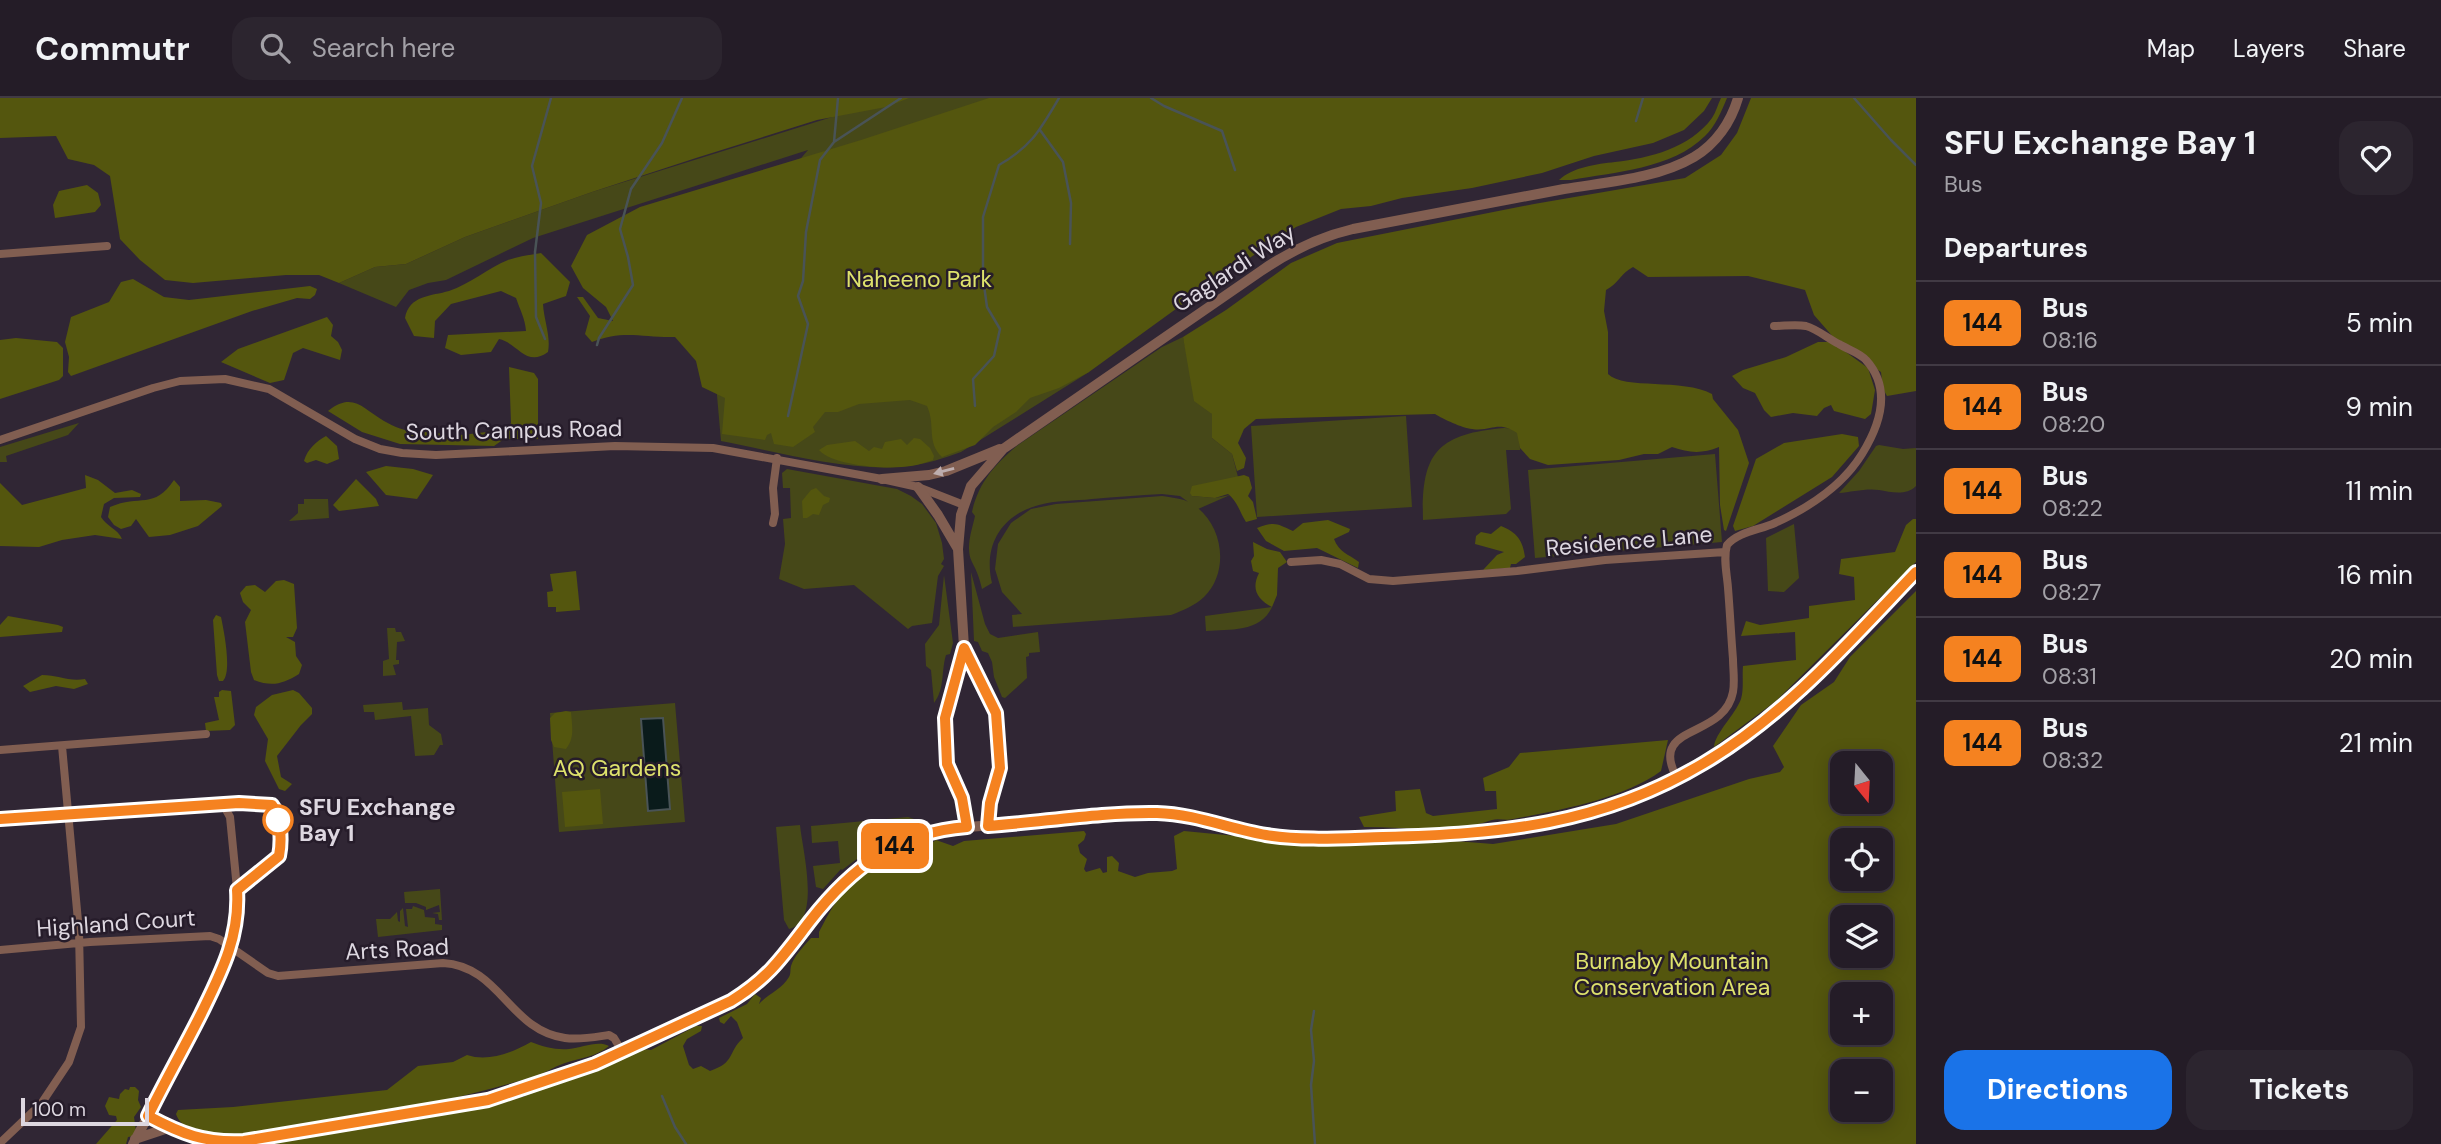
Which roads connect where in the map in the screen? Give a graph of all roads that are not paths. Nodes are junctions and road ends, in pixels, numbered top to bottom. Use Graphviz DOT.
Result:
graph roads {
  1 [pos="1738,98"];
  2 [pos="107,246"];
  3 [pos="0,254"];
  4 [pos="1773,326"];
  5 [pos="0,440"];
  6 [pos="1003,449"];
  7 [pos="777,458"];
  8 [pos="882,478"];
  9 [pos="918,487"];
  10 [pos="964,505"];
  11 [pos="773,523"];
  12 [pos="958,549"];
  13 [pos="1725,552"];
  14 [pos="1291,562"];
  15 [pos="1916,572"];
  16 [pos="964,648"];
  17 [pos="996,713"];
  18 [pos="945,718"];
  19 [pos="206,734"];
  20 [pos="62,746"];
  21 [pos="0,750"];
  22 [pos="999,760"];
  23 [pos="947,764"];
  24 [pos="1677,778"];
  25 [pos="68,813"];
  26 [pos="0,819"];
  27 [pos="978,827"];
  28 [pos="79,943"];
  29 [pos="232,947"];
  30 [pos="0,950"];
  31 [pos="622,1051"];
  32 [pos="148,1116"];
  33 [pos="168,1128"];
  34 [pos="134,1142"];
  35 [pos="0,1143"];
  1 -- 6 [label="street, Gaglardi Way"];
  2 -- 3 [label="street"];
  4 -- 13 [label="street, Residence Lane"];
  5 -- 7 [label="street, South Campus Road"];
  6 -- 8 [label="street, one-way"];
  6 -- 10 [label="street, Gaglardi Way"];
  7 -- 8 [label="street, South Campus Road"];
  7 -- 11 [label="street"];
  8 -- 9 [label="street, South Campus Road"];
  9 -- 10 [label="street, South Campus Road"];
  9 -- 12 [label="street"];
  10 -- 12 [label="street, Gaglardi Way"];
  12 -- 16 [label="street, Gaglardi Way"];
  13 -- 14 [label="street, Residence Lane"];
  13 -- 24 [label="street"];
  15 -- 24 [label="street"];
  16 -- 17 [label="street, Gaglardi Way"];
  16 -- 18 [label="street, Gaglardi Way"];
  19 -- 20 [label="street"];
  20 -- 21 [label="street"];
  20 -- 25 [label="street"];
  22 -- 27 [label="street"];
  23 -- 27 [label="street"];
  24 -- 27 [label="street"];
  25 -- 26 [label="street"];
  25 -- 28 [label="street"];
  25 -- 29 [label="street"];
  27 -- 31 [label="street"];
  28 -- 29 [label="street, Highland Court"];
  28 -- 30 [label="street, Highland Court"];
  28 -- 35 [label="street"];
  29 -- 31 [label="street, Arts Road"];
  29 -- 32 [label="street"];
  31 -- 33 [label="street"];
  32 -- 33 [label="street"];
  32 -- 34 [label="street"];
  33 -- 34 [label="street"];
}
